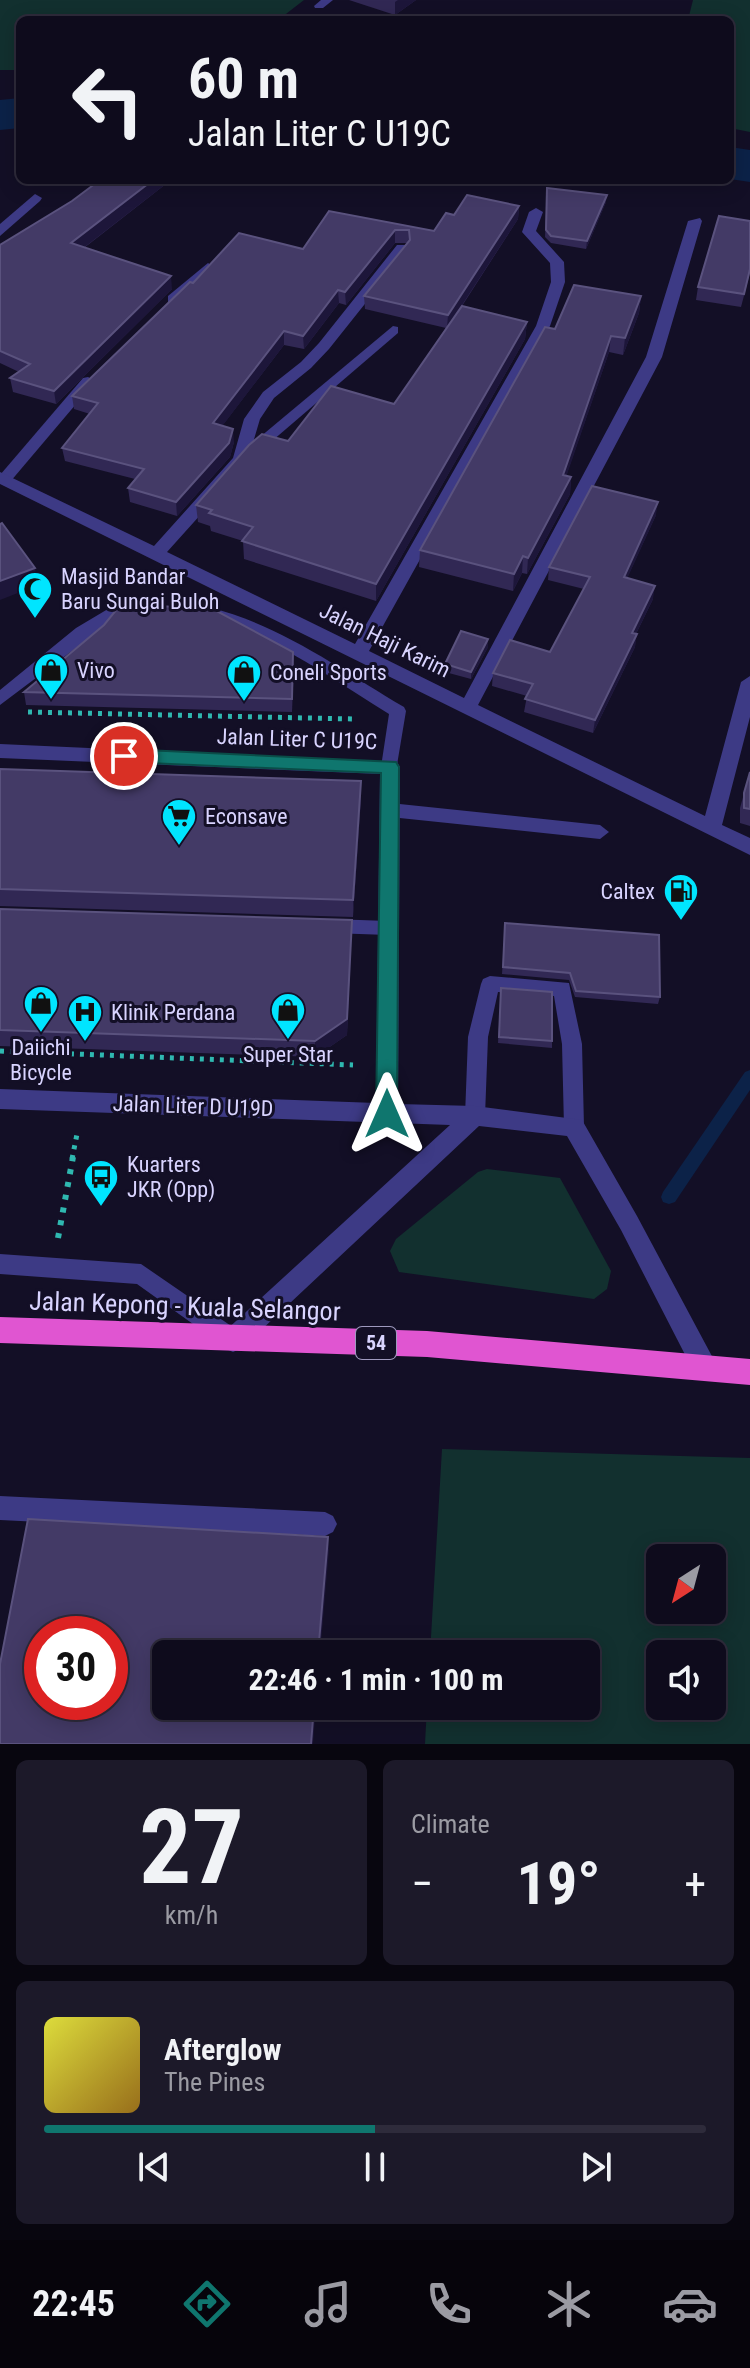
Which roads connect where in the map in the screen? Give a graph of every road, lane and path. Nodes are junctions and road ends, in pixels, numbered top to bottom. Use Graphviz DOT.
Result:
graph roads {
  1 [pos="35,198"];
  2 [pos="536,212"];
  3 [pos="695,221"];
  4 [pos="0,232"];
  5 [pos="402,248"];
  6 [pos="208,267"];
  7 [pos="165,308"];
  8 [pos="393,330"];
  9 [pos="100,369"];
  10 [pos="241,459"];
  11 [pos="2,478"];
  12 [pos="155,555"];
  13 [pos="163,611"];
  14 [pos="192,612"];
  15 [pos="358,654"];
  16 [pos="750,682"];
  17 [pos="0,699"];
  18 [pos="468,707"];
  19 [pos="16,712"];
  20 [pos="399,719"];
  21 [pos="0,751"];
  22 [pos="390,767"];
  23 [pos="390,810"];
  24 [pos="712,827"];
  25 [pos="600,832"];
  26 [pos="750,847"];
  27 [pos="313,926"];
  28 [pos="388,928"];
  29 [pos="0,1051"];
  30 [pos="386,1066"];
  31 [pos="0,1099"];
  32 [pos="83,1101"];
  33 [pos="387,1114"];
  34 [pos="475,1116"];
  35 [pos="574,1127"];
  36 [pos="0,1264"];
  37 [pos="53,1268"];
  38 [pos="0,1330"];
  39 [pos="233,1340"];
  40 [pos="705,1368"];
  41 [pos="750,1372"];
  42 [pos="0,1508"];
  43 [pos="325,1524"];
  1 -- 4 [label="street"];
  2 -- 15 [label="street"];
  3 -- 18 [label="street"];
  5 -- 10 [label="street"];
  6 -- 7 [label="lane"];
  8 -- 10 [label="lane"];
  9 -- 11 [label="lane"];
  10 -- 12 [label="street"];
  11 -- 12 [label="street, Jalan Haji Karim"];
  12 -- 15 [label="street, Jalan Haji Karim"];
  13 -- 17 [label="lane"];
  14 -- 20 [label="lane"];
  15 -- 18 [label="street, Jalan Haji Karim"];
  16 -- 24 [label="street"];
  18 -- 24 [label="street, Jalan Haji Karim"];
  19 -- 20 [label="path"];
  20 -- 22 [label="lane"];
  21 -- 22 [label="street, Jalan Liter C U19C"];
  22 -- 23 [label="street, Jalan Liter C U19C"];
  23 -- 25 [label="lane"];
  23 -- 28 [label="street, Jalan Liter C U19C"];
  24 -- 26 [label="street, Jalan Haji Karim"];
  27 -- 28 [label="lane"];
  28 -- 30 [label="street, Jalan Liter C U19C"];
  29 -- 30 [label="path"];
  30 -- 33 [label="street, Jalan Liter C U19C"];
  31 -- 32 [label="street, Jalan Liter D U19D"];
  32 -- 33 [label="street, Jalan Liter D U19D"];
  32 -- 37 [label="path"];
  33 -- 34 [label="street, Jalan Liter D U19D"];
  34 -- 35 [label="street, Jalan Liter D U19D"];
  34 -- 35 [label="lane"];
  34 -- 39 [label="street"];
  35 -- 40 [label="street"];
  36 -- 37 [label="lane"];
  37 -- 39 [label="lane"];
  38 -- 39 [label="highway, Jalan Kepong - Kuala Selangor / 54"];
  39 -- 40 [label="highway, Jalan Kepong - Kuala Selangor / 54"];
  40 -- 41 [label="highway, Jalan Kepong - Kuala Selangor / 54"];
  42 -- 43 [label="lane"];
}
